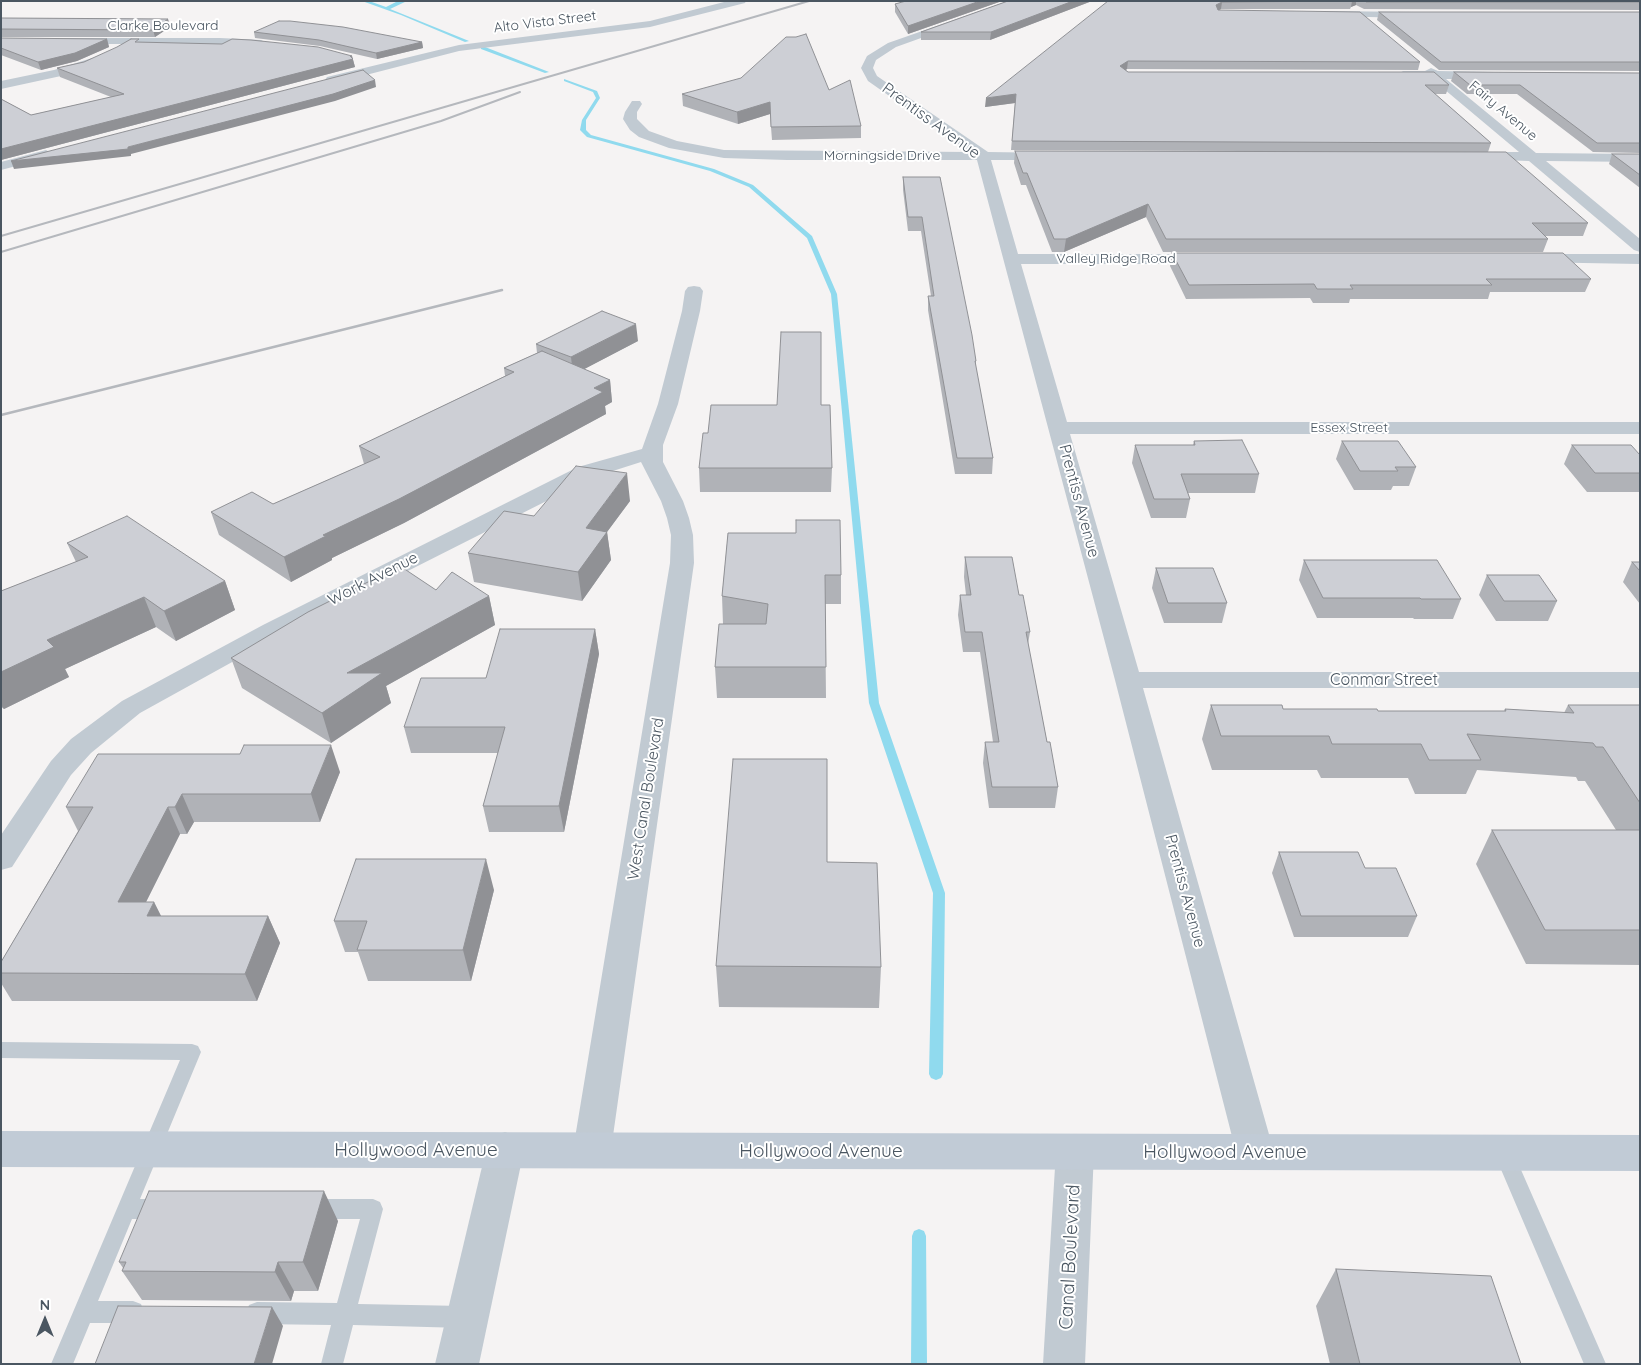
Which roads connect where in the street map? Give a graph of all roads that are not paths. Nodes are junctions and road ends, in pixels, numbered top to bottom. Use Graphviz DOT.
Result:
graph roads {
  1 [pos="741,1"];
  2 [pos="1018,1"];
  3 [pos="1346,1"];
  4 [pos="1315,14"];
  5 [pos="1361,15"];
  6 [pos="1421,15"];
  7 [pos="1376,27"];
  8 [pos="1,41"];
  9 [pos="132,41"];
  10 [pos="272,44"];
  11 [pos="115,52"];
  12 [pos="100,59"];
  13 [pos="361,60"];
  14 [pos="1423,64"];
  15 [pos="382,66"];
  16 [pos="1396,75"];
  17 [pos="1435,76"];
  18 [pos="1503,76"];
  19 [pos="316,84"];
  20 [pos="1,85"];
  21 [pos="636,104"];
  22 [pos="58,151"];
  23 [pos="983,156"];
  24 [pos="1062,156"];
  25 [pos="1462,156"];
  26 [pos="1532,156"];
  27 [pos="1640,158"];
  28 [pos="1,166"];
  29 [pos="1640,247"];
  30 [pos="1012,258"];
  31 [pos="1221,259"];
  32 [pos="1520,259"];
  33 [pos="1640,259"];
  34 [pos="694,291"];
  35 [pos="1058,428"];
  36 [pos="1640,428"];
  37 [pos="653,453"];
  38 [pos="1128,680"];
  39 [pos="1640,680"];
  40 [pos="1,859"];
  41 [pos="1,1050"];
  42 [pos="1,1149"];
  43 [pos="150,1150"];
  44 [pos="505,1150"];
  45 [pos="592,1150"];
  46 [pos="1075,1151"];
  47 [pos="1256,1152"];
  48 [pos="1504,1153"];
  49 [pos="1640,1153"];
  50 [pos="125,1209"];
  51 [pos="175,1209"];
  52 [pos="293,1209"];
  53 [pos="83,1312"];
  54 [pos="151,1312"];
  55 [pos="238,1313"];
  56 [pos="345,1314"];
  57 [pos="467,1317"];
  58 [pos="62,1364"];
  59 [pos="332,1364"];
  60 [pos="456,1364"];
  61 [pos="1064,1364"];
  62 [pos="1595,1364"];
  1 -- 15 [label="street, Alto Vista Street"];
  2 -- 23 [label="street, Prentiss Avenue"];
  3 -- 5 [label="street"];
  4 -- 5 [label="street"];
  5 -- 6 [label="street"];
  5 -- 7 [label="street"];
  8 -- 9 [label="street, Clarke Boulevard"];
  9 -- 10 [label="street, Clarke Boulevard"];
  9 -- 11 [label="street"];
  12 -- 20 [label="street"];
  13 -- 15 [label="street"];
  14 -- 17 [label="street, Fairy Avenue"];
  15 -- 19 [label="street"];
  16 -- 17 [label="street"];
  17 -- 18 [label="street"];
  17 -- 26 [label="street, Fairy Avenue"];
  21 -- 23 [label="street, Morningside Drive"];
  22 -- 28 [label="street"];
  23 -- 24 [label="street, Morningside Drive"];
  23 -- 30 [label="street, Prentiss Avenue"];
  25 -- 26 [label="street"];
  26 -- 27 [label="street"];
  26 -- 29 [label="street, Fairy Avenue"];
  30 -- 31 [label="street, Valley Ridge Road"];
  30 -- 35 [label="street, Prentiss Avenue"];
  32 -- 33 [label="street"];
  34 -- 37 [label="street"];
  35 -- 36 [label="street, Essex Street"];
  35 -- 38 [label="street, Prentiss Avenue"];
  37 -- 40 [label="street, Work Avenue"];
  37 -- 45 [label="street, West Canal Boulevard"];
  38 -- 39 [label="street, Conmar Street"];
  38 -- 47 [label="street, Prentiss Avenue"];
  41 -- 43 [label="lane"];
  42 -- 43 [label="main road, Hollywood Avenue"];
  43 -- 44 [label="main road, Hollywood Avenue"];
  43 -- 50 [label="lane"];
  44 -- 45 [label="main road, Hollywood Avenue"];
  44 -- 57 [label="street"];
  45 -- 46 [label="main road, Hollywood Avenue"];
  46 -- 47 [label="main road, Hollywood Avenue"];
  46 -- 61 [label="street, Canal Boulevard"];
  47 -- 48 [label="main road, Hollywood Avenue"];
  48 -- 49 [label="main road, Hollywood Avenue"];
  48 -- 62 [label="lane"];
  50 -- 51 [label="lane"];
  50 -- 53 [label="lane"];
  52 -- 56 [label="lane"];
  53 -- 54 [label="lane"];
  53 -- 58 [label="lane"];
  55 -- 56 [label="lane"];
  56 -- 57 [label="lane"];
  56 -- 59 [label="lane"];
  57 -- 60 [label="street"];
}
